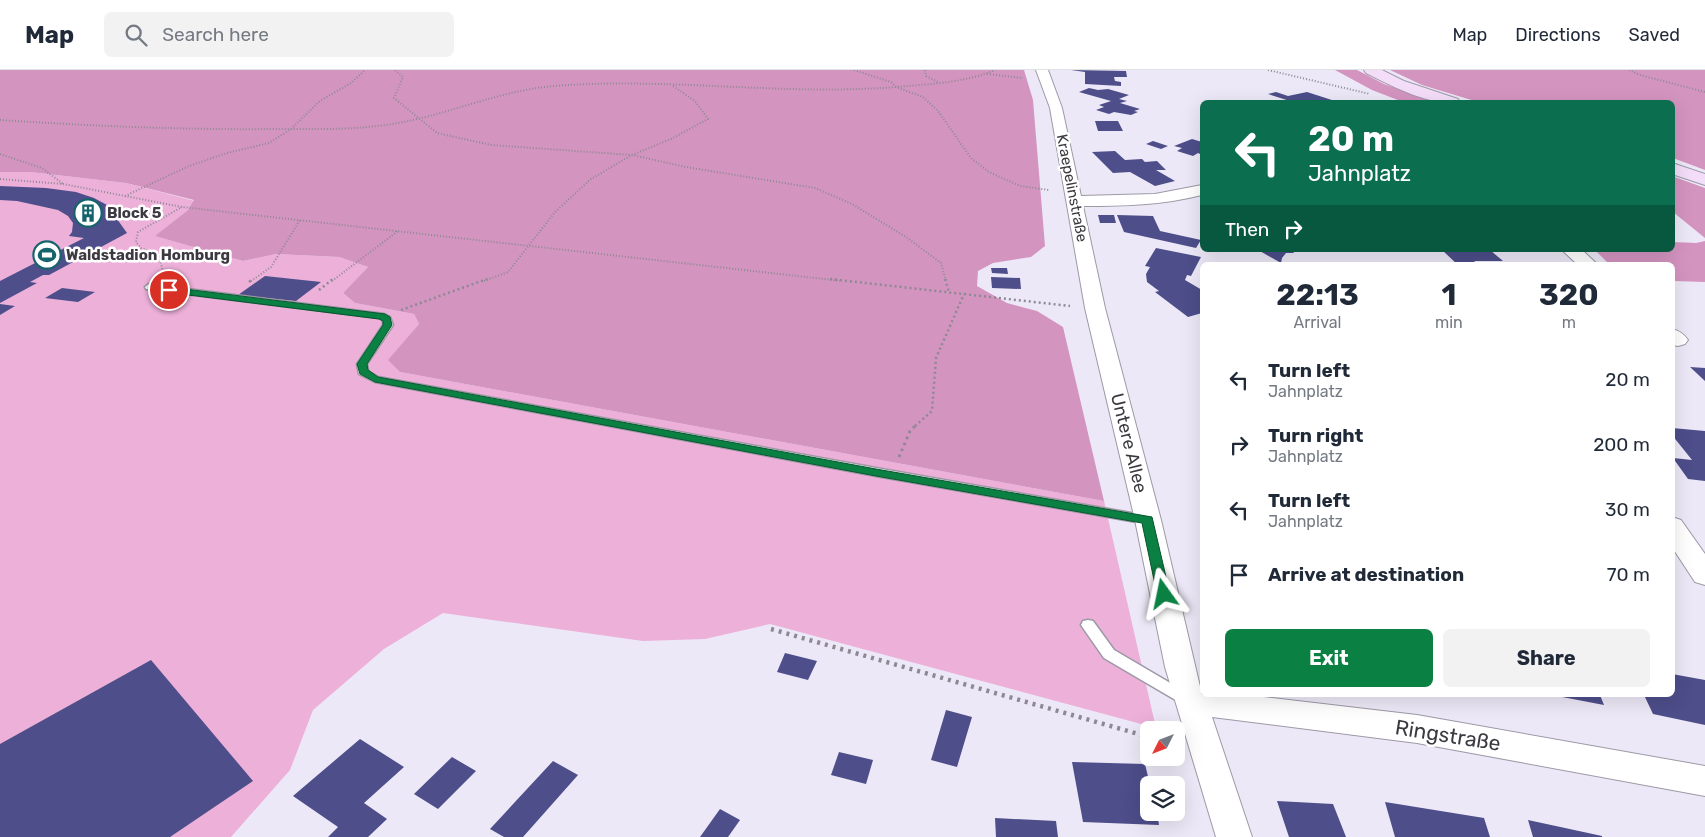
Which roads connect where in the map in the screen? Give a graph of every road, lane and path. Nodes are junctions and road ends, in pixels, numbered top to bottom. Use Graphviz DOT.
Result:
graph roads {
  1 [pos="364,70"];
  2 [pos="395,70"];
  3 [pos="854,70"];
  4 [pos="925,70"];
  5 [pos="995,70"];
  6 [pos="1268,70"];
  7 [pos="1371,70"];
  8 [pos="1629,70"];
  9 [pos="987,74"];
  10 [pos="1045,75"];
  11 [pos="939,82"];
  12 [pos="673,86"];
  13 [pos="896,88"];
  14 [pos="1705,92"];
  15 [pos="1378,96"];
  16 [pos="1447,100"];
  17 [pos="419,119"];
  18 [pos="0,120"];
  19 [pos="291,129"];
  20 [pos="0,154"];
  21 [pos="632,155"];
  22 [pos="1675,169"];
  23 [pos="0,179"];
  24 [pos="1705,180"];
  25 [pos="63,184"];
  26 [pos="1200,191"];
  27 [pos="124,196"];
  28 [pos="1073,197"];
  29 [pos="182,207"];
  30 [pos="300,220"];
  31 [pos="399,231"];
  32 [pos="531,246"];
  33 [pos="1573,252"];
  34 [pos="1585,262"];
  35 [pos="149,287"];
  36 [pos="949,292"];
  37 [pos="964,294"];
  38 [pos="226,297"];
  39 [pos="299,306"];
  40 [pos="1095,308"];
  41 [pos="381,316"];
  42 [pos="876,472"];
  43 [pos="1148,520"];
  44 [pos="1675,530"];
  45 [pos="1705,575"];
  46 [pos="1088,625"];
  47 [pos="771,629"];
  48 [pos="1190,701"];
  49 [pos="1140,734"];
  50 [pos="1705,781"];
  51 [pos="1234,837"];
  1 -- 19 [label="path"];
  2 -- 17 [label="path"];
  3 -- 13 [label="path"];
  4 -- 11 [label="path"];
  5 -- 9 [label="path"];
  6 -- 15 [label="path"];
  7 -- 16 [label="street"];
  8 -- 14 [label="path"];
  9 -- 10 [label="path"];
  9 -- 11 [label="path"];
  10 -- 28 [label="street, Kraepelinstraße"];
  11 -- 13 [label="path"];
  12 -- 13 [label="path"];
  12 -- 17 [label="path"];
  12 -- 21 [label="path"];
  13 -- 28 [label="path"];
  17 -- 19 [label="path"];
  17 -- 21 [label="path"];
  18 -- 19 [label="path"];
  19 -- 27 [label="path"];
  20 -- 25 [label="path"];
  21 -- 32 [label="path"];
  21 -- 36 [label="path"];
  22 -- 24 [label="street"];
  23 -- 25 [label="path"];
  25 -- 27 [label="path"];
  26 -- 28 [label="street"];
  27 -- 29 [label="path"];
  28 -- 40 [label="street, Kraepelinstraße"];
  29 -- 30 [label="path"];
  29 -- 35 [label="path"];
  30 -- 31 [label="path"];
  30 -- 38 [label="path"];
  31 -- 32 [label="path"];
  31 -- 39 [label="path"];
  32 -- 36 [label="path"];
  32 -- 41 [label="path"];
  33 -- 34 [label="street"];
  35 -- 38 [label="lane"];
  36 -- 37 [label="path"];
  37 -- 40 [label="path"];
  37 -- 42 [label="path"];
  38 -- 39 [label="lane"];
  39 -- 41 [label="lane"];
  40 -- 43 [label="street, Untere Allee"];
  41 -- 42 [label="lane"];
  42 -- 43 [label="lane"];
  43 -- 48 [label="street, Untere Allee"];
  44 -- 45 [label="street"];
  46 -- 48 [label="lane"];
  47 -- 49 [label="path"];
  48 -- 50 [label="street, Ringstraße"];
  48 -- 51 [label="street, Untere Allee"];
}
